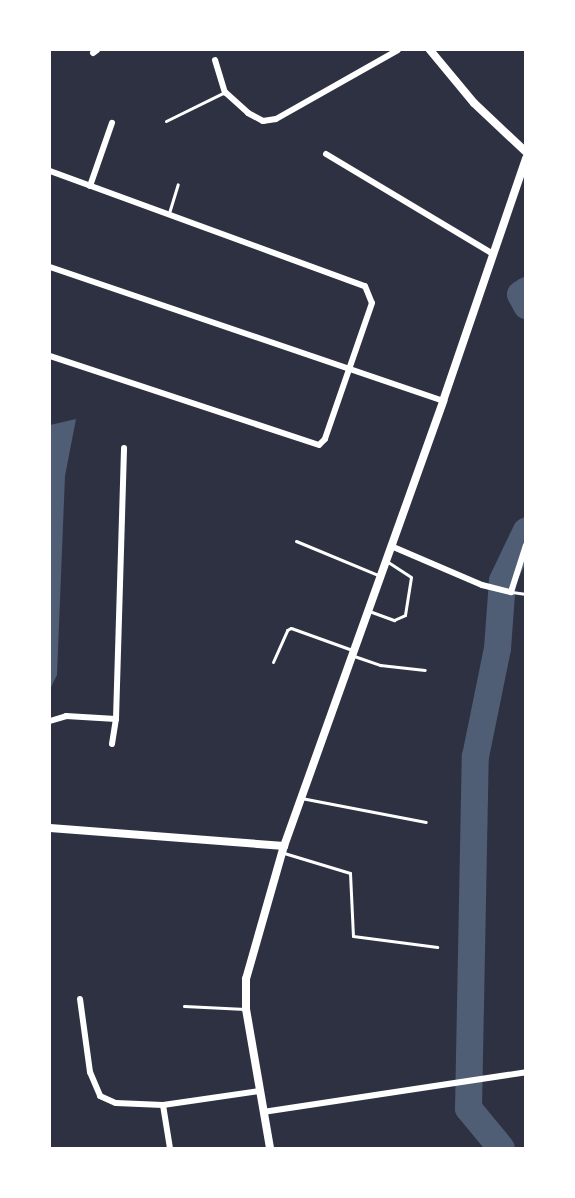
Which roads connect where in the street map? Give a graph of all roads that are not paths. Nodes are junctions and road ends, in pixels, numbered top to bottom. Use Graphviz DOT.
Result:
graph roads {
  1 [pos="398,50"];
  2 [pos="430,50"];
  3 [pos="215,60"];
  4 [pos="225,92"];
  5 [pos="166,121"];
  6 [pos="112,123"];
  7 [pos="525,152"];
  8 [pos="326,154"];
  9 [pos="525,158"];
  10 [pos="50,171"];
  11 [pos="178,184"];
  12 [pos="90,186"];
  13 [pos="168,215"];
  14 [pos="493,254"];
  15 [pos="50,267"];
  16 [pos="50,356"];
  17 [pos="349,370"];
  18 [pos="443,401"];
  19 [pos="124,448"];
  20 [pos="296,541"];
  21 [pos="525,545"];
  22 [pos="392,546"];
  23 [pos="386,561"];
  24 [pos="380,576"];
  25 [pos="508,592"];
  26 [pos="525,594"];
  27 [pos="368,611"];
  28 [pos="353,653"];
  29 [pos="273,662"];
  30 [pos="425,670"];
  31 [pos="116,719"];
  32 [pos="50,721"];
  33 [pos="112,744"];
  34 [pos="301,798"];
  35 [pos="426,822"];
  36 [pos="50,828"];
  37 [pos="283,849"];
  38 [pos="437,947"];
  39 [pos="80,999"];
  40 [pos="184,1006"];
  41 [pos="246,1009"];
  42 [pos="525,1072"];
  43 [pos="259,1091"];
  44 [pos="163,1105"];
  45 [pos="263,1112"];
  46 [pos="170,1149"];
  47 [pos="270,1149"];
  1 -- 4 [label="street"];
  2 -- 7 [label="street"];
  3 -- 4 [label="street"];
  4 -- 5 [label="lane"];
  6 -- 12 [label="street"];
  8 -- 14 [label="street"];
  9 -- 14 [label="street"];
  10 -- 12 [label="street"];
  11 -- 13 [label="lane"];
  12 -- 13 [label="street"];
  13 -- 17 [label="street"];
  14 -- 18 [label="street"];
  15 -- 17 [label="street"];
  16 -- 17 [label="street"];
  17 -- 18 [label="street"];
  18 -- 22 [label="street"];
  19 -- 31 [label="street"];
  20 -- 24 [label="lane"];
  21 -- 25 [label="street"];
  22 -- 23 [label="street"];
  22 -- 25 [label="street"];
  23 -- 24 [label="street"];
  23 -- 27 [label="lane"];
  24 -- 27 [label="street"];
  25 -- 26 [label="lane"];
  27 -- 28 [label="street"];
  28 -- 29 [label="lane"];
  28 -- 30 [label="lane"];
  28 -- 34 [label="street"];
  31 -- 32 [label="street"];
  31 -- 33 [label="street"];
  34 -- 35 [label="lane"];
  34 -- 37 [label="street"];
  36 -- 37 [label="street"];
  37 -- 38 [label="lane"];
  37 -- 41 [label="street"];
  39 -- 44 [label="street"];
  40 -- 41 [label="lane"];
  41 -- 43 [label="street"];
  42 -- 45 [label="street"];
  43 -- 44 [label="street"];
  43 -- 45 [label="street"];
  44 -- 46 [label="street"];
  45 -- 47 [label="street"];
}
